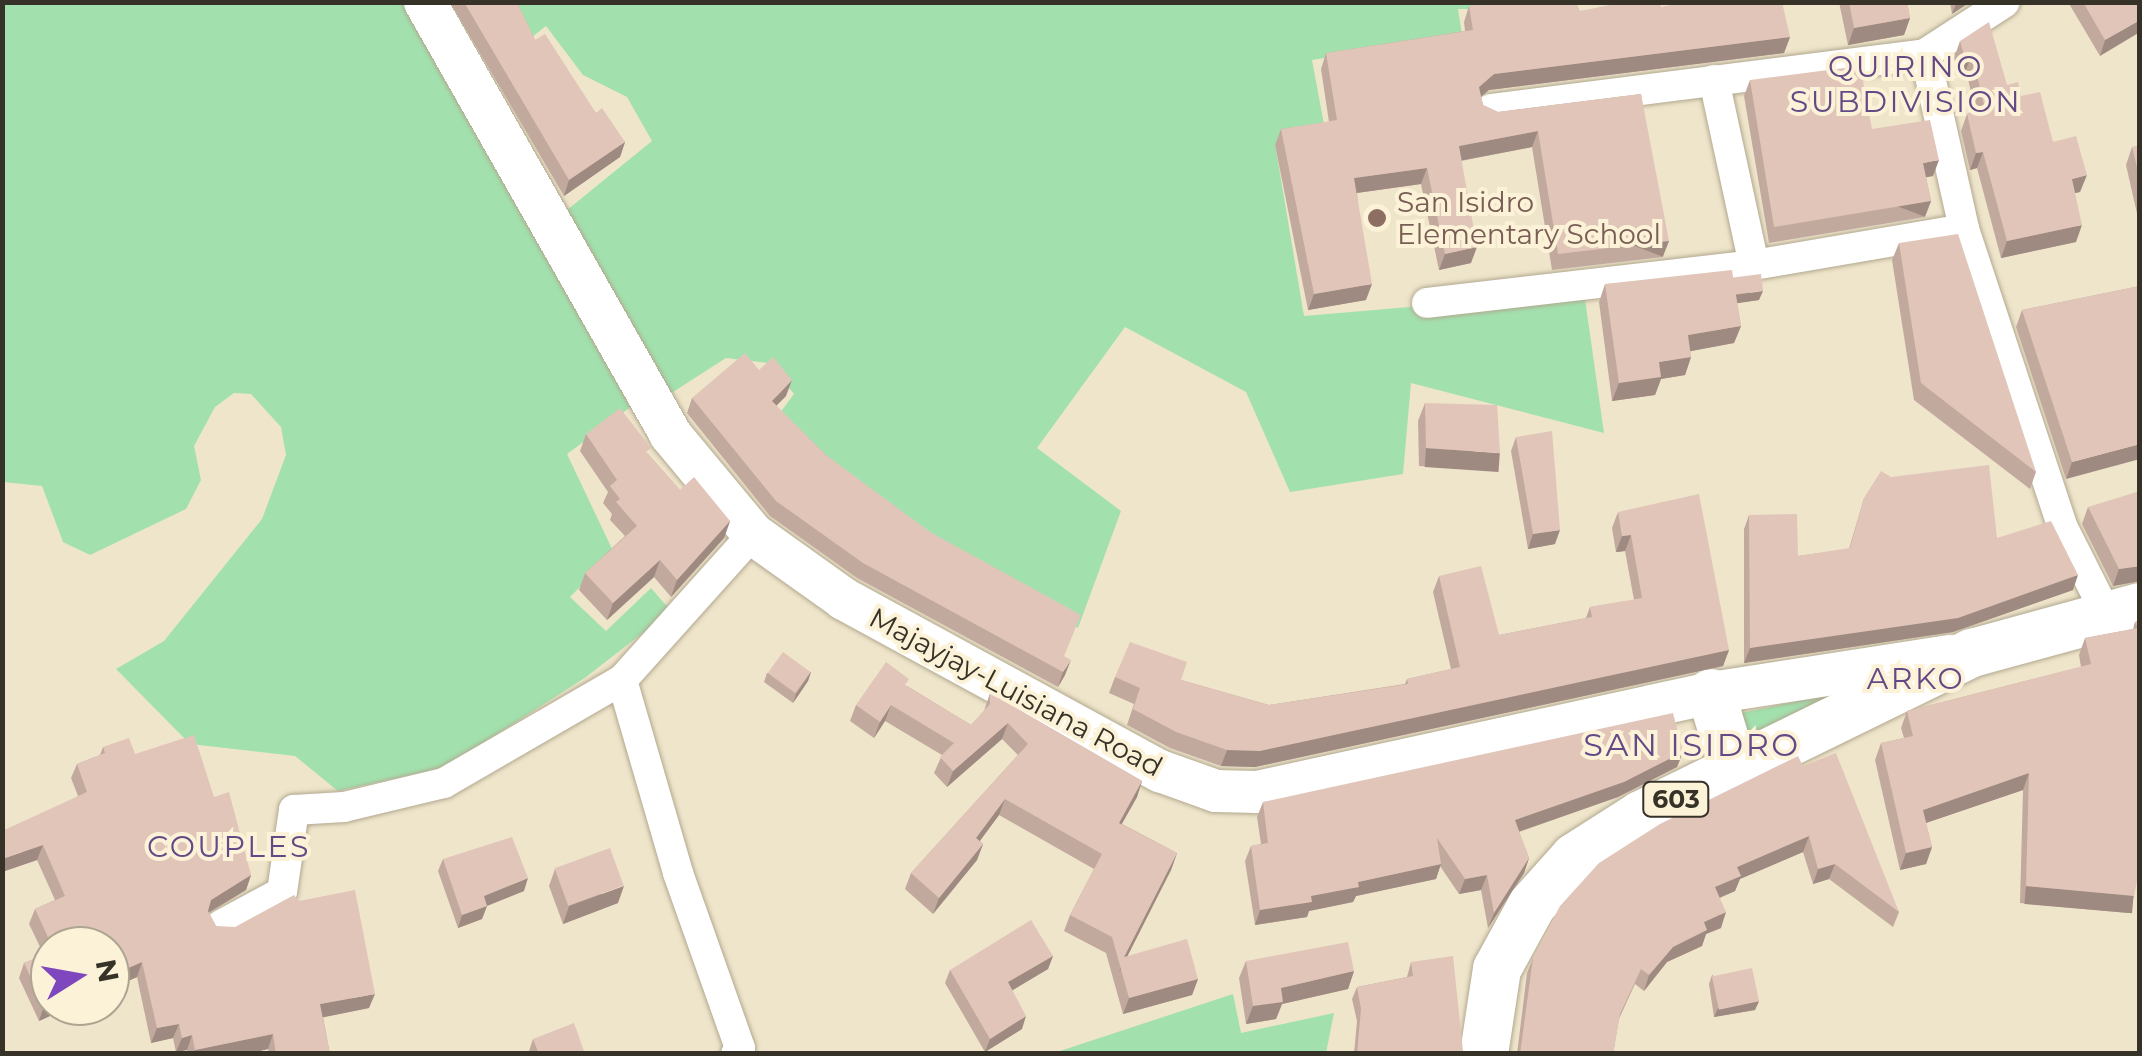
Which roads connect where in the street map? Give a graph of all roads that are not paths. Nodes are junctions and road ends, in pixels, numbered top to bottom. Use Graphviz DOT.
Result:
graph roads {
  1 [pos="425,2"];
  2 [pos="2005,2"];
  3 [pos="1925,54"];
  4 [pos="1714,80"];
  5 [pos="1491,109"];
  6 [pos="1964,228"];
  7 [pos="1754,265"];
  8 [pos="1427,302"];
  9 [pos="753,534"];
  10 [pos="2124,613"];
  11 [pos="1972,652"];
  12 [pos="622,680"];
  13 [pos="1711,693"];
  14 [pos="1735,772"];
  15 [pos="220,926"];
  16 [pos="1485,1049"];
  17 [pos="736,1054"];
  1 -- 9 [label="street, Majayjay-Luisiana Road"];
  2 -- 3 [label="street"];
  3 -- 4 [label="street"];
  3 -- 6 [label="street"];
  4 -- 5 [label="street"];
  4 -- 7 [label="street"];
  6 -- 7 [label="street"];
  6 -- 10 [label="street"];
  7 -- 8 [label="street"];
  9 -- 12 [label="street"];
  9 -- 13 [label="street, Majayjay-Luisiana Road"];
  10 -- 11 [label="main road, 603"];
  11 -- 13 [label="street, Majayjay-Luisiana Road"];
  11 -- 14 [label="main road, 603"];
  12 -- 15 [label="street"];
  12 -- 17 [label="street"];
  13 -- 14 [label="main road"];
  14 -- 16 [label="main road, 603"];
}
